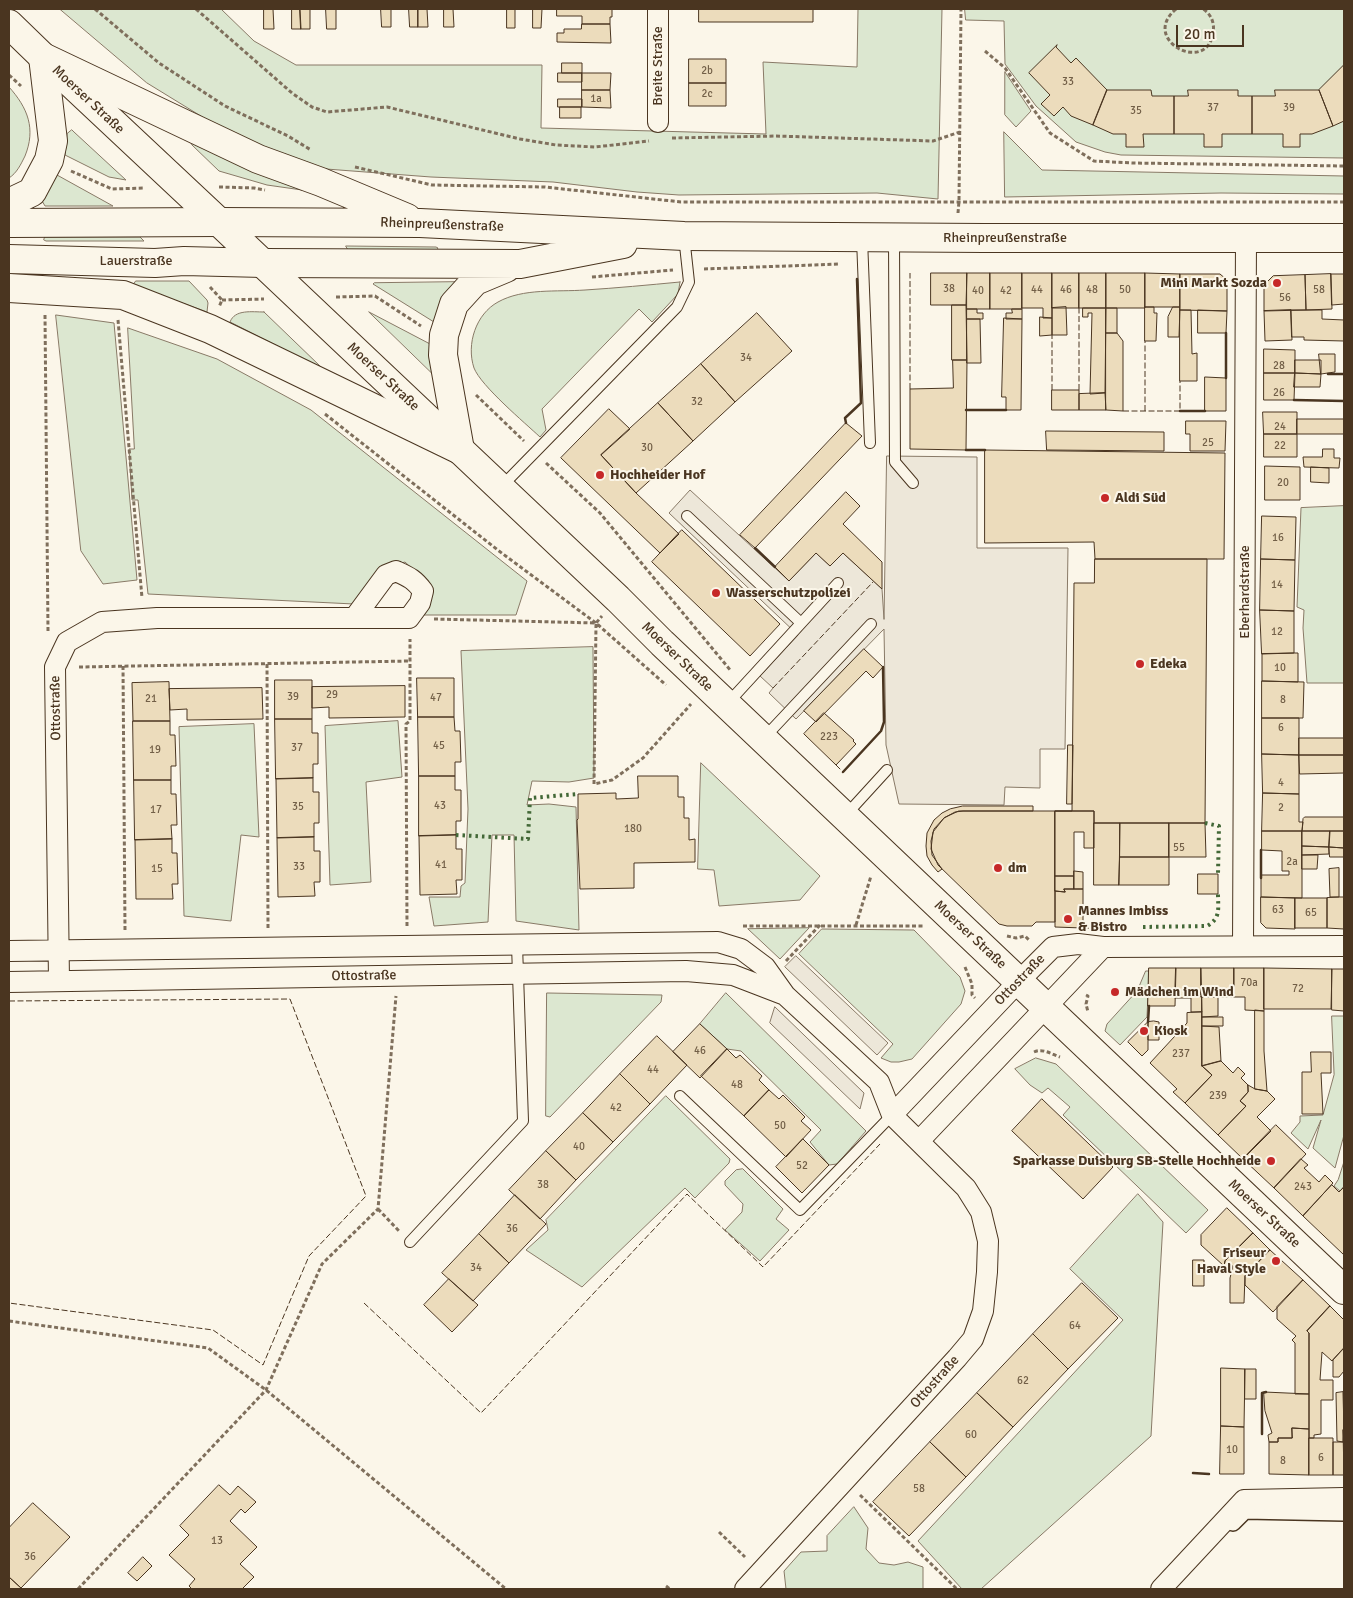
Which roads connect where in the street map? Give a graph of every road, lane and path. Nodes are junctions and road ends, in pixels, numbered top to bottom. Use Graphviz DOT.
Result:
graph roads {
  1 [pos="95,9"];
  2 [pos="196,9"];
  3 [pos="658,9"];
  4 [pos="960,9"];
  5 [pos="1176,9"];
  6 [pos="1203,9"];
  7 [pos="9,24"];
  8 [pos="985,50"];
  9 [pos="43,57"];
  10 [pos="656,131"];
  11 [pos="960,132"];
  12 [pos="671,138"];
  13 [pos="312,151"];
  14 [pos="347,165"];
  15 [pos="1344,166"];
  16 [pos="63,167"];
  17 [pos="239,187"];
  18 [pos="134,188"];
  19 [pos="254,188"];
  20 [pos="959,201"];
  21 [pos="1344,202"];
  22 [pos="9,204"];
  23 [pos="219,222"];
  24 [pos="9,223"];
  25 [pos="420,223"];
  26 [pos="675,236"];
  27 [pos="894,238"];
  28 [pos="954,238"];
  29 [pos="1246,238"];
  30 [pos="1344,238"];
  31 [pos="862,250"];
  32 [pos="9,260"];
  33 [pos="263,263"];
  34 [pos="520,264"];
  35 [pos="688,270"];
  36 [pos="587,278"];
  37 [pos="206,282"];
  38 [pos="9,288"];
  39 [pos="353,297"];
  40 [pos="250,299"];
  41 [pos="222,300"];
  42 [pos="45,314"];
  43 [pos="117,314"];
  44 [pos="216,315"];
  45 [pos="428,331"];
  46 [pos="472,387"];
  47 [pos="320,410"];
  48 [pos="870,443"];
  49 [pos="460,450"];
  50 [pos="535,452"];
  51 [pos="913,483"];
  52 [pos="501,488"];
  53 [pos="687,516"];
  54 [pos="838,583"];
  55 [pos="618,599"];
  56 [pos="355,618"];
  57 [pos="409,618"];
  58 [pos="144,619"];
  59 [pos="596,623"];
  60 [pos="800,623"];
  61 [pos="871,624"];
  62 [pos="410,661"];
  63 [pos="267,664"];
  64 [pos="122,666"];
  65 [pos="55,667"];
  66 [pos="668,686"];
  67 [pos="698,695"];
  68 [pos="735,695"];
  69 [pos="697,711"];
  70 [pos="763,739"];
  71 [pos="888,770"];
  72 [pos="845,817"];
  73 [pos="865,869"];
  74 [pos="872,875"];
  75 [pos="878,882"];
  76 [pos="918,920"];
  77 [pos="820,925"];
  78 [pos="856,925"];
  79 [pos="734,926"];
  80 [pos="924,926"];
  81 [pos="931,932"];
  82 [pos="407,946"];
  83 [pos="517,946"];
  84 [pos="1243,946"];
  85 [pos="1344,946"];
  86 [pos="268,948"];
  87 [pos="1103,948"];
  88 [pos="125,950"];
  89 [pos="59,951"];
  90 [pos="9,952"];
  91 [pos="962,961"];
  92 [pos="781,967"];
  93 [pos="519,974"];
  94 [pos="398,976"];
  95 [pos="59,981"];
  96 [pos="1018,981"];
  97 [pos="9,982"];
  98 [pos="786,995"];
  99 [pos="972,995"];
  100 [pos="1088,996"];
  101 [pos="1046,1006"];
  102 [pos="1090,1018"];
  103 [pos="1032,1053"];
  104 [pos="1060,1057"];
  105 [pos="680,1096"];
  106 [pos="892,1115"];
  107 [pos="919,1142"];
  108 [pos="378,1209"];
  109 [pos="410,1242"];
  110 [pos="1344,1290"];
  111 [pos="9,1322"];
  112 [pos="266,1390"];
  113 [pos="845,1480"];
  114 [pos="1344,1498"];
  115 [pos="1344,1513"];
  116 [pos="719,1532"];
  117 [pos="761,1572"];
  118 [pos="666,1586"];
  119 [pos="78,1589"];
  120 [pos="506,1589"];
  121 [pos="670,1589"];
  122 [pos="745,1589"];
  123 [pos="957,1589"];
  124 [pos="1161,1589"];
  125 [pos="1171,1589"];
  1 -- 13 [label="path"];
  2 -- 10 [label="path"];
  3 -- 10 [label="street, Breite Straße"];
  4 -- 11 [label="path"];
  5 -- 6 [label="path"];
  7 -- 9 [label="main road, Moerser Straße"];
  8 -- 15 [label="path"];
  9 -- 22 [label="main road"];
  9 -- 23 [label="main road, Moerser Straße"];
  9 -- 25 [label="main road"];
  11 -- 12 [label="path"];
  11 -- 20 [label="path"];
  14 -- 20 [label="path"];
  16 -- 18 [label="path"];
  17 -- 19 [label="path"];
  20 -- 21 [label="path"];
  20 -- 28 [label="path"];
  23 -- 24 [label="main road"];
  23 -- 25 [label="main road, Rheinpreußenstraße"];
  23 -- 33 [label="main road, Moerser Straße"];
  25 -- 26 [label="main road, Rheinpreußenstraße"];
  26 -- 31 [label="main road, Rheinpreußenstraße"];
  26 -- 34 [label="main road, Rheinpreußenstraße"];
  26 -- 35 [label="lane"];
  27 -- 28 [label="main road, Rheinpreußenstraße"];
  27 -- 31 [label="main road, Rheinpreußenstraße"];
  27 -- 51 [label="lane"];
  28 -- 29 [label="main road, Rheinpreußenstraße"];
  29 -- 30 [label="main road, Rheinpreußenstraße"];
  29 -- 84 [label="street, Eberhardstraße"];
  31 -- 35 [label="path"];
  31 -- 48 [label="lane"];
  32 -- 33 [label="main road, Lauerstraße"];
  33 -- 34 [label="main road, Rheinpreußenstraße"];
  33 -- 49 [label="main road, Moerser Straße"];
  34 -- 49 [label="main road"];
  35 -- 36 [label="path"];
  35 -- 50 [label="lane"];
  37 -- 41 [label="path"];
  38 -- 49 [label="main road"];
  39 -- 45 [label="path"];
  40 -- 41 [label="path"];
  41 -- 44 [label="path"];
  42 -- 65 [label="path"];
  43 -- 58 [label="path"];
  46 -- 50 [label="path"];
  47 -- 59 [label="path"];
  49 -- 52 [label="main road, Moerser Straße"];
  50 -- 52 [label="lane"];
  50 -- 68 [label="path"];
  52 -- 55 [label="main road, Moerser Straße"];
  53 -- 60 [label="lane"];
  54 -- 60 [label="lane"];
  55 -- 59 [label="path"];
  55 -- 67 [label="main road, Moerser Straße"];
  56 -- 57 [label="street, Ottostraße"];
  56 -- 57 [label="street"];
  56 -- 58 [label="street, Ottostraße"];
  57 -- 59 [label="path"];
  57 -- 62 [label="path"];
  58 -- 65 [label="street, Ottostraße"];
  59 -- 66 [label="path"];
  59 -- 67 [label="path"];
  60 -- 68 [label="lane"];
  61 -- 70 [label="lane"];
  62 -- 63 [label="path"];
  62 -- 82 [label="path"];
  63 -- 64 [label="path"];
  63 -- 86 [label="path"];
  64 -- 65 [label="path"];
  64 -- 88 [label="path"];
  65 -- 89 [label="street, Ottostraße"];
  67 -- 68 [label="main road, Moerser Straße"];
  67 -- 69 [label="path"];
  68 -- 70 [label="main road, Moerser Straße"];
  70 -- 72 [label="main road, Moerser Straße"];
  71 -- 72 [label="lane"];
  72 -- 96 [label="main road, Moerser Straße"];
  73 -- 74 [label="path"];
  74 -- 75 [label="path"];
  74 -- 78 [label="path"];
  76 -- 80 [label="path"];
  77 -- 78 [label="path"];
  77 -- 79 [label="path"];
  77 -- 92 [label="path"];
  78 -- 80 [label="path"];
  80 -- 81 [label="path"];
  82 -- 83 [label="street, Ottostraße"];
  82 -- 86 [label="street, Ottostraße"];
  83 -- 93 [label="lane"];
  83 -- 98 [label="street, Ottostraße"];
  84 -- 85 [label="street, Ottostraße"];
  84 -- 87 [label="street, Ottostraße"];
  86 -- 88 [label="street, Ottostraße"];
  87 -- 96 [label="street, Ottostraße"];
  87 -- 101 [label="street"];
  88 -- 89 [label="street, Ottostraße"];
  89 -- 90 [label="street, Ottostraße"];
  89 -- 95 [label="street, Ottostraße"];
  91 -- 99 [label="path"];
  93 -- 94 [label="street, Ottostraße"];
  93 -- 98 [label="street, Ottostraße"];
  93 -- 109 [label="lane"];
  94 -- 95 [label="street, Ottostraße"];
  94 -- 108 [label="path"];
  95 -- 97 [label="street, Ottostraße"];
  96 -- 101 [label="main road, Moerser Straße"];
  96 -- 106 [label="street, Ottostraße"];
  98 -- 106 [label="street, Ottostraße"];
  100 -- 102 [label="path"];
  101 -- 107 [label="street"];
  101 -- 110 [label="main road, Moerser Straße"];
  103 -- 104 [label="path"];
  105 -- 106 [label="lane"];
  106 -- 107 [label="street, Ottostraße"];
  107 -- 113 [label="street, Ottostraße"];
  108 -- 109 [label="path"];
  108 -- 112 [label="path"];
  111 -- 112 [label="path"];
  112 -- 119 [label="path"];
  112 -- 120 [label="path"];
  113 -- 117 [label="street, Ottostraße"];
  113 -- 123 [label="path"];
  114 -- 124 [label="street"];
  115 -- 125 [label="street"];
  116 -- 117 [label="path"];
  117 -- 122 [label="street, Ottostraße"];
  118 -- 121 [label="path"];
}
